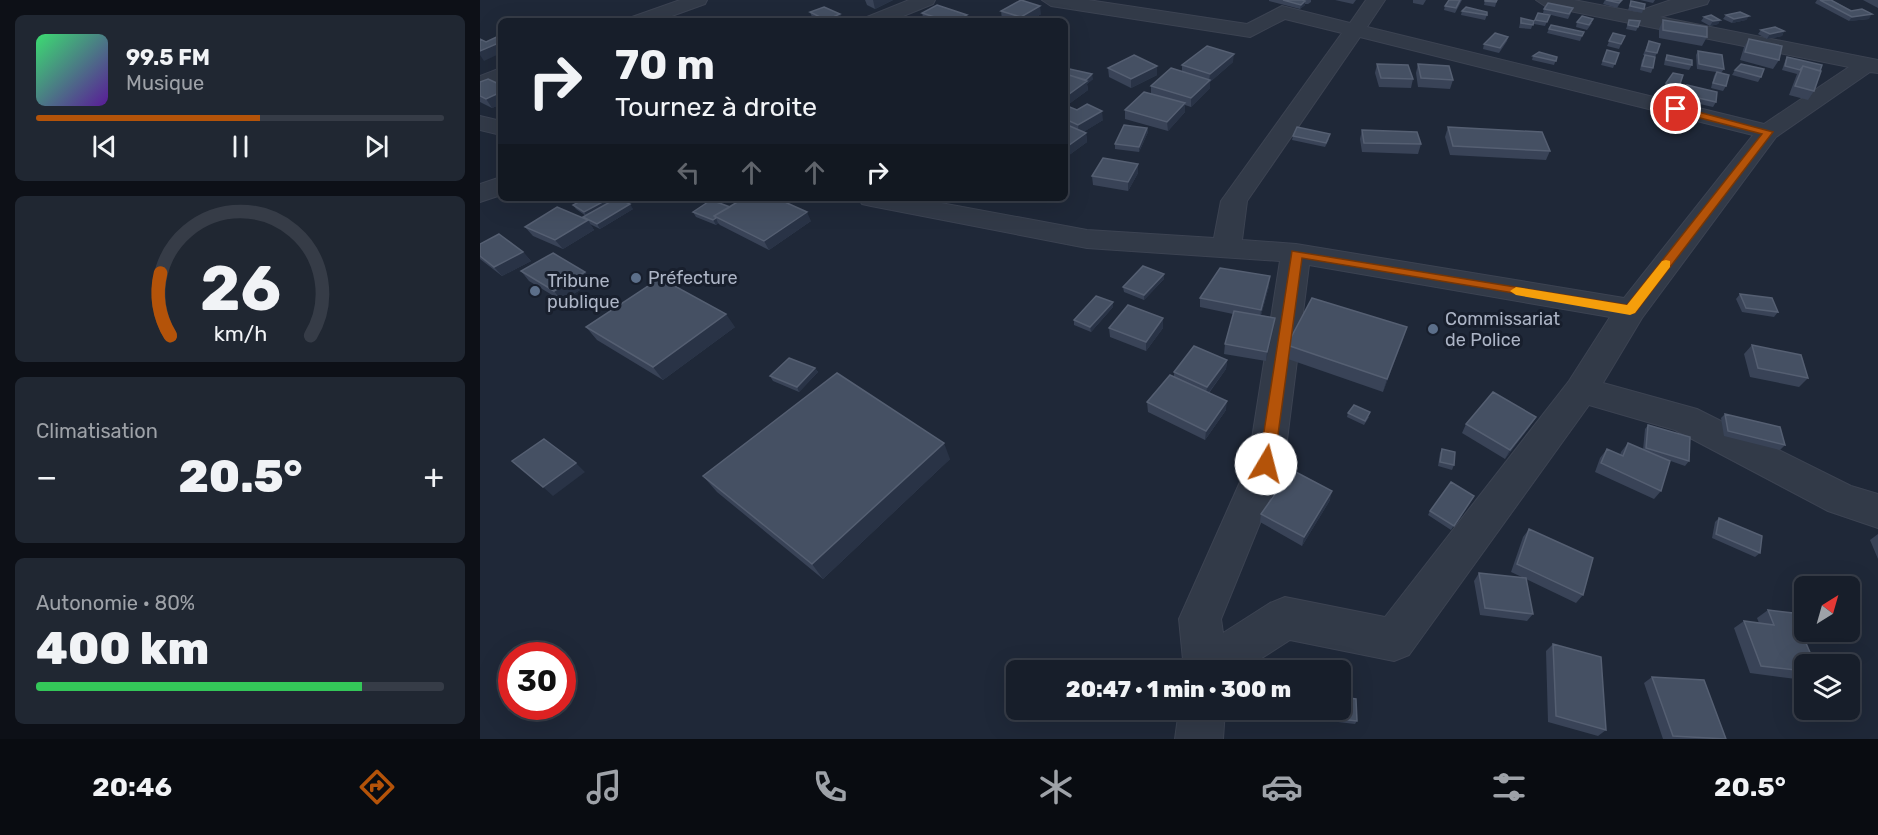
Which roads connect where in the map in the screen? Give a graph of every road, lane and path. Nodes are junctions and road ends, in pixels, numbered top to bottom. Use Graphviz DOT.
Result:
graph roads {
  1 [pos="698,0"];
  2 [pos="926,0"];
  3 [pos="1051,0"];
  4 [pos="1159,0"];
  5 [pos="1377,0"];
  6 [pos="1545,0"];
  7 [pos="1700,0"];
  8 [pos="1579,4"];
  9 [pos="1137,11"];
  10 [pos="647,18"];
  11 [pos="881,18"];
  12 [pos="1636,18"];
  13 [pos="1354,29"];
  14 [pos="1873,66"];
  15 [pos="498,76"];
  16 [pos="480,84"];
  17 [pos="480,123"];
  18 [pos="498,127"];
  19 [pos="1768,132"];
  20 [pos="498,186"];
  21 [pos="480,194"];
  22 [pos="887,201"];
  23 [pos="1226,249"];
  24 [pos="1296,254"];
  25 [pos="1630,310"];
  26 [pos="1581,390"];
  27 [pos="1878,511"];
  28 [pos="1203,660"];
  29 [pos="1233,660"];
  30 [pos="1201,720"];
  31 [pos="1199,739"];
  1 -- 10 [label="street"];
  2 -- 11 [label="street"];
  3 -- 9 [label="street"];
  4 -- 9 [label="street"];
  5 -- 13 [label="street"];
  6 -- 8 [label="street"];
  7 -- 12 [label="street"];
  8 -- 12 [label="street"];
  9 -- 13 [label="street"];
  12 -- 14 [label="street"];
  13 -- 19 [label="street"];
  13 -- 23 [label="street"];
  14 -- 19 [label="street"];
  15 -- 16 [label="street"];
  17 -- 18 [label="street"];
  19 -- 25 [label="street"];
  20 -- 21 [label="street"];
  22 -- 23 [label="street"];
  23 -- 24 [label="street"];
  24 -- 25 [label="street"];
  24 -- 28 [label="street"];
  25 -- 26 [label="street"];
  26 -- 27 [label="street"];
  26 -- 29 [label="street"];
  30 -- 31 [label="street"];
}
